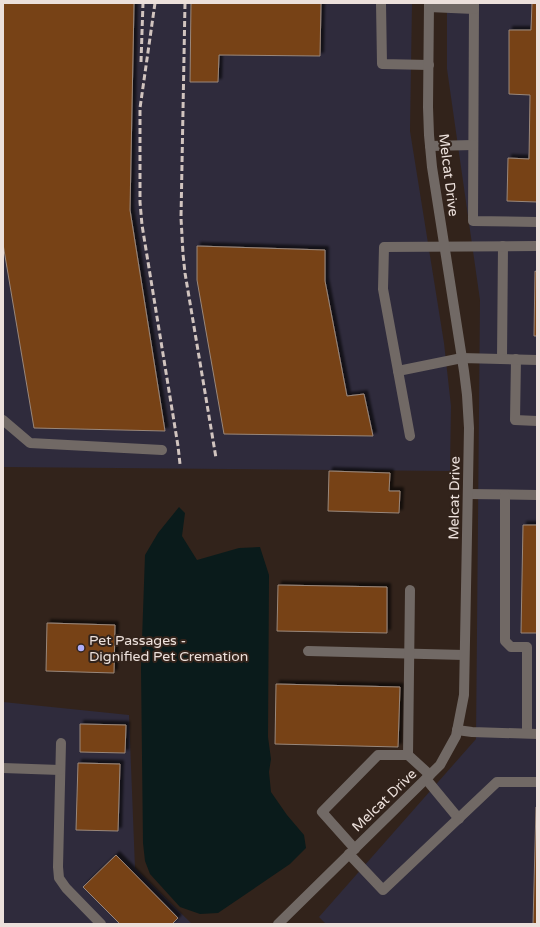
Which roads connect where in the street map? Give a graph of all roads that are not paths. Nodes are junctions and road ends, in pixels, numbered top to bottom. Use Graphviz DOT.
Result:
graph roads {
  1 [pos="381,3"];
  2 [pos="429,5"];
  3 [pos="474,6"];
  4 [pos="429,65"];
  5 [pos="473,145"];
  6 [pos="430,146"];
  7 [pos="537,222"];
  8 [pos="503,246"];
  9 [pos="537,246"];
  10 [pos="444,247"];
  11 [pos="462,358"];
  12 [pos="502,359"];
  13 [pos="516,360"];
  14 [pos="537,360"];
  15 [pos="398,371"];
  16 [pos="3,420"];
  17 [pos="537,421"];
  18 [pos="410,436"];
  19 [pos="162,450"];
  20 [pos="468,494"];
  21 [pos="505,495"];
  22 [pos="537,495"];
  23 [pos="410,590"];
  24 [pos="308,651"];
  25 [pos="410,654"];
  26 [pos="464,655"];
  27 [pos="457,730"];
  28 [pos="532,733"];
  29 [pos="61,743"];
  30 [pos="408,755"];
  31 [pos="3,768"];
  32 [pos="60,770"];
  33 [pos="428,777"];
  34 [pos="537,782"];
  35 [pos="459,819"];
  36 [pos="352,851"];
  37 [pos="96,922"];
  38 [pos="278,924"];
  1 -- 4 [label="street"];
  2 -- 3 [label="street"];
  2 -- 4 [label="street, Melcat Drive"];
  3 -- 5 [label="street"];
  4 -- 6 [label="street, Melcat Drive"];
  5 -- 6 [label="street"];
  5 -- 7 [label="street"];
  6 -- 10 [label="street, Melcat Drive"];
  8 -- 9 [label="street"];
  8 -- 10 [label="street"];
  8 -- 12 [label="street"];
  10 -- 11 [label="street, Melcat Drive"];
  10 -- 15 [label="street"];
  11 -- 12 [label="street"];
  11 -- 15 [label="street"];
  11 -- 20 [label="street, Melcat Drive"];
  12 -- 13 [label="street"];
  13 -- 14 [label="street"];
  13 -- 17 [label="street"];
  15 -- 18 [label="street"];
  16 -- 19 [label="street"];
  20 -- 21 [label="street"];
  20 -- 26 [label="street, Melcat Drive"];
  21 -- 22 [label="street"];
  21 -- 28 [label="street"];
  23 -- 25 [label="street"];
  24 -- 25 [label="street"];
  25 -- 26 [label="street"];
  25 -- 30 [label="street"];
  26 -- 27 [label="street, Melcat Drive"];
  27 -- 28 [label="street"];
  27 -- 33 [label="street, Melcat Drive"];
  29 -- 32 [label="street"];
  30 -- 33 [label="street"];
  30 -- 36 [label="street"];
  31 -- 32 [label="street"];
  32 -- 37 [label="street"];
  33 -- 35 [label="street"];
  33 -- 36 [label="street, Melcat Drive"];
  34 -- 35 [label="street"];
  35 -- 36 [label="street"];
  36 -- 38 [label="street, Melcat Drive"];
}
